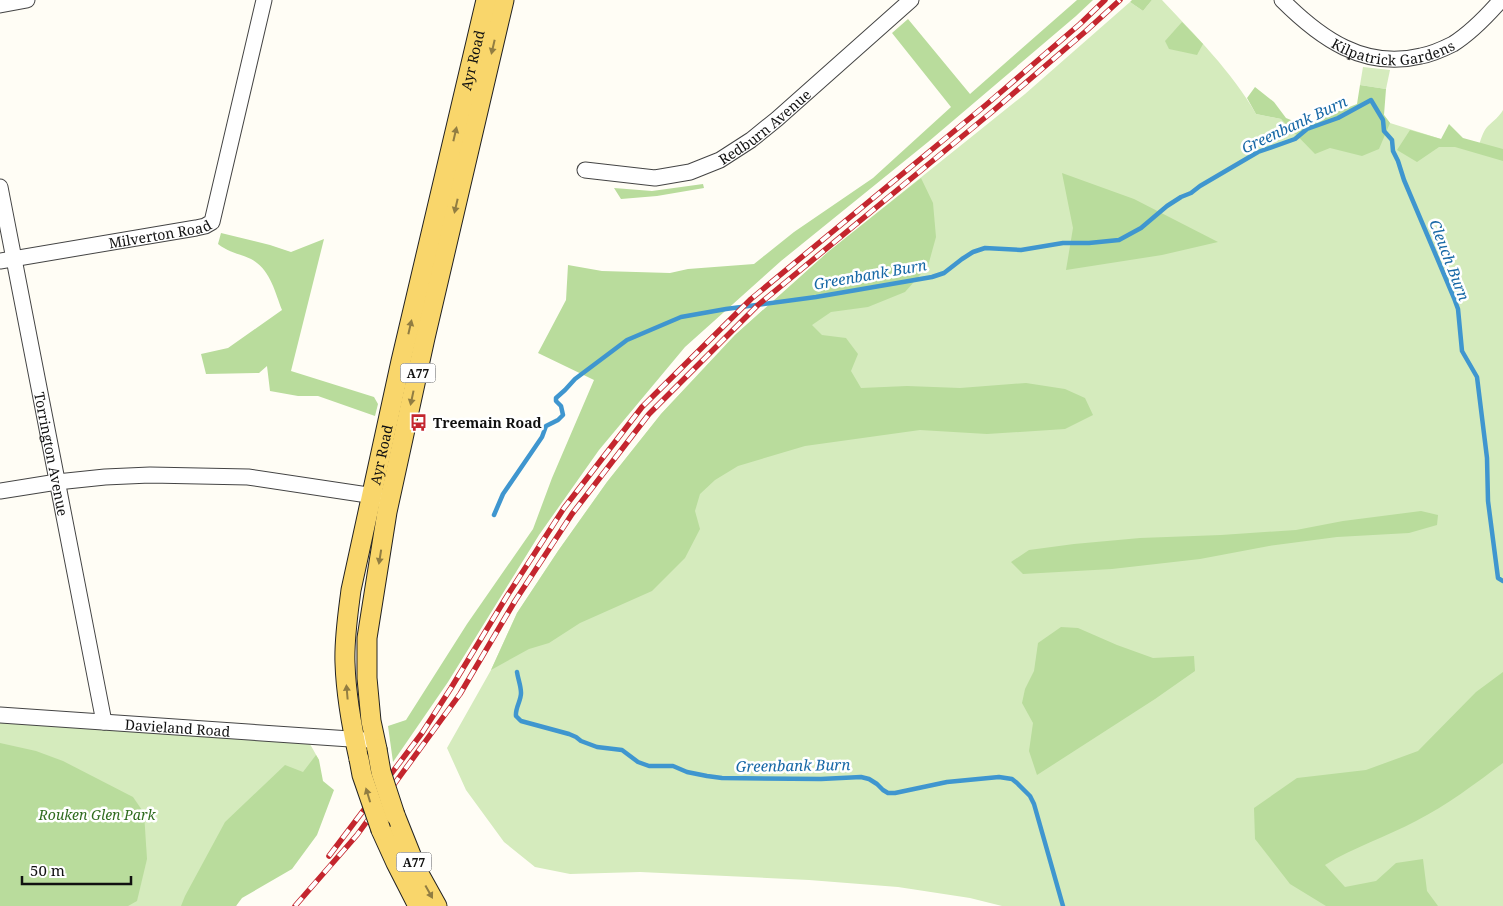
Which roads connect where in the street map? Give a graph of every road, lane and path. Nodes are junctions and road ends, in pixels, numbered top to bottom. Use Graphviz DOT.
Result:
graph roads {
  1 [pos="27,0"];
  2 [pos="264,0"];
  3 [pos="486,0"];
  4 [pos="504,0"];
  5 [pos="911,0"];
  6 [pos="1282,0"];
  7 [pos="1501,0"];
  8 [pos="0,6"];
  9 [pos="470,105"];
  10 [pos="585,170"];
  11 [pos="0,187"];
  12 [pos="7,260"];
  13 [pos="57,482"];
  14 [pos="0,491"];
  15 [pos="381,497"];
  16 [pos="351,590"];
  17 [pos="374,594"];
  18 [pos="0,715"];
  19 [pos="104,722"];
  20 [pos="354,740"];
  21 [pos="376,745"];
  22 [pos="418,906"];
  23 [pos="437,906"];
  1 -- 8 [label="street"];
  2 -- 12 [label="street, Milverton Road"];
  3 -- 9 [label="main road, Ayr Road / A77"];
  4 -- 9 [label="main road, Ayr Road / A77, one-way"];
  5 -- 10 [label="street, Redburn Avenue"];
  6 -- 7 [label="street, Kilpatrick Gardens"];
  9 -- 15 [label="main road, Ayr Road / A77"];
  11 -- 12 [label="street, Torrington Avenue"];
  12 -- 13 [label="street, Torrington Avenue"];
  13 -- 14 [label="street"];
  13 -- 15 [label="street"];
  13 -- 19 [label="street, Torrington Avenue"];
  15 -- 16 [label="main road, Ayr Road / A77"];
  15 -- 17 [label="main road, Ayr Road / A77, one-way"];
  16 -- 17 [label="main road"];
  20 -- 16 [label="main road, Ayr Road / A77, one-way"];
  17 -- 21 [label="main road, Ayr Road / A77"];
  18 -- 19 [label="street, Davieland Road"];
  19 -- 20 [label="street, Davieland Road"];
  20 -- 21 [label="street, Davieland Road"];
  22 -- 20 [label="main road, Ayr Road / A77, one-way, bridge"];
  21 -- 23 [label="main road, Ayr Road / A77, one-way, bridge"];
}
